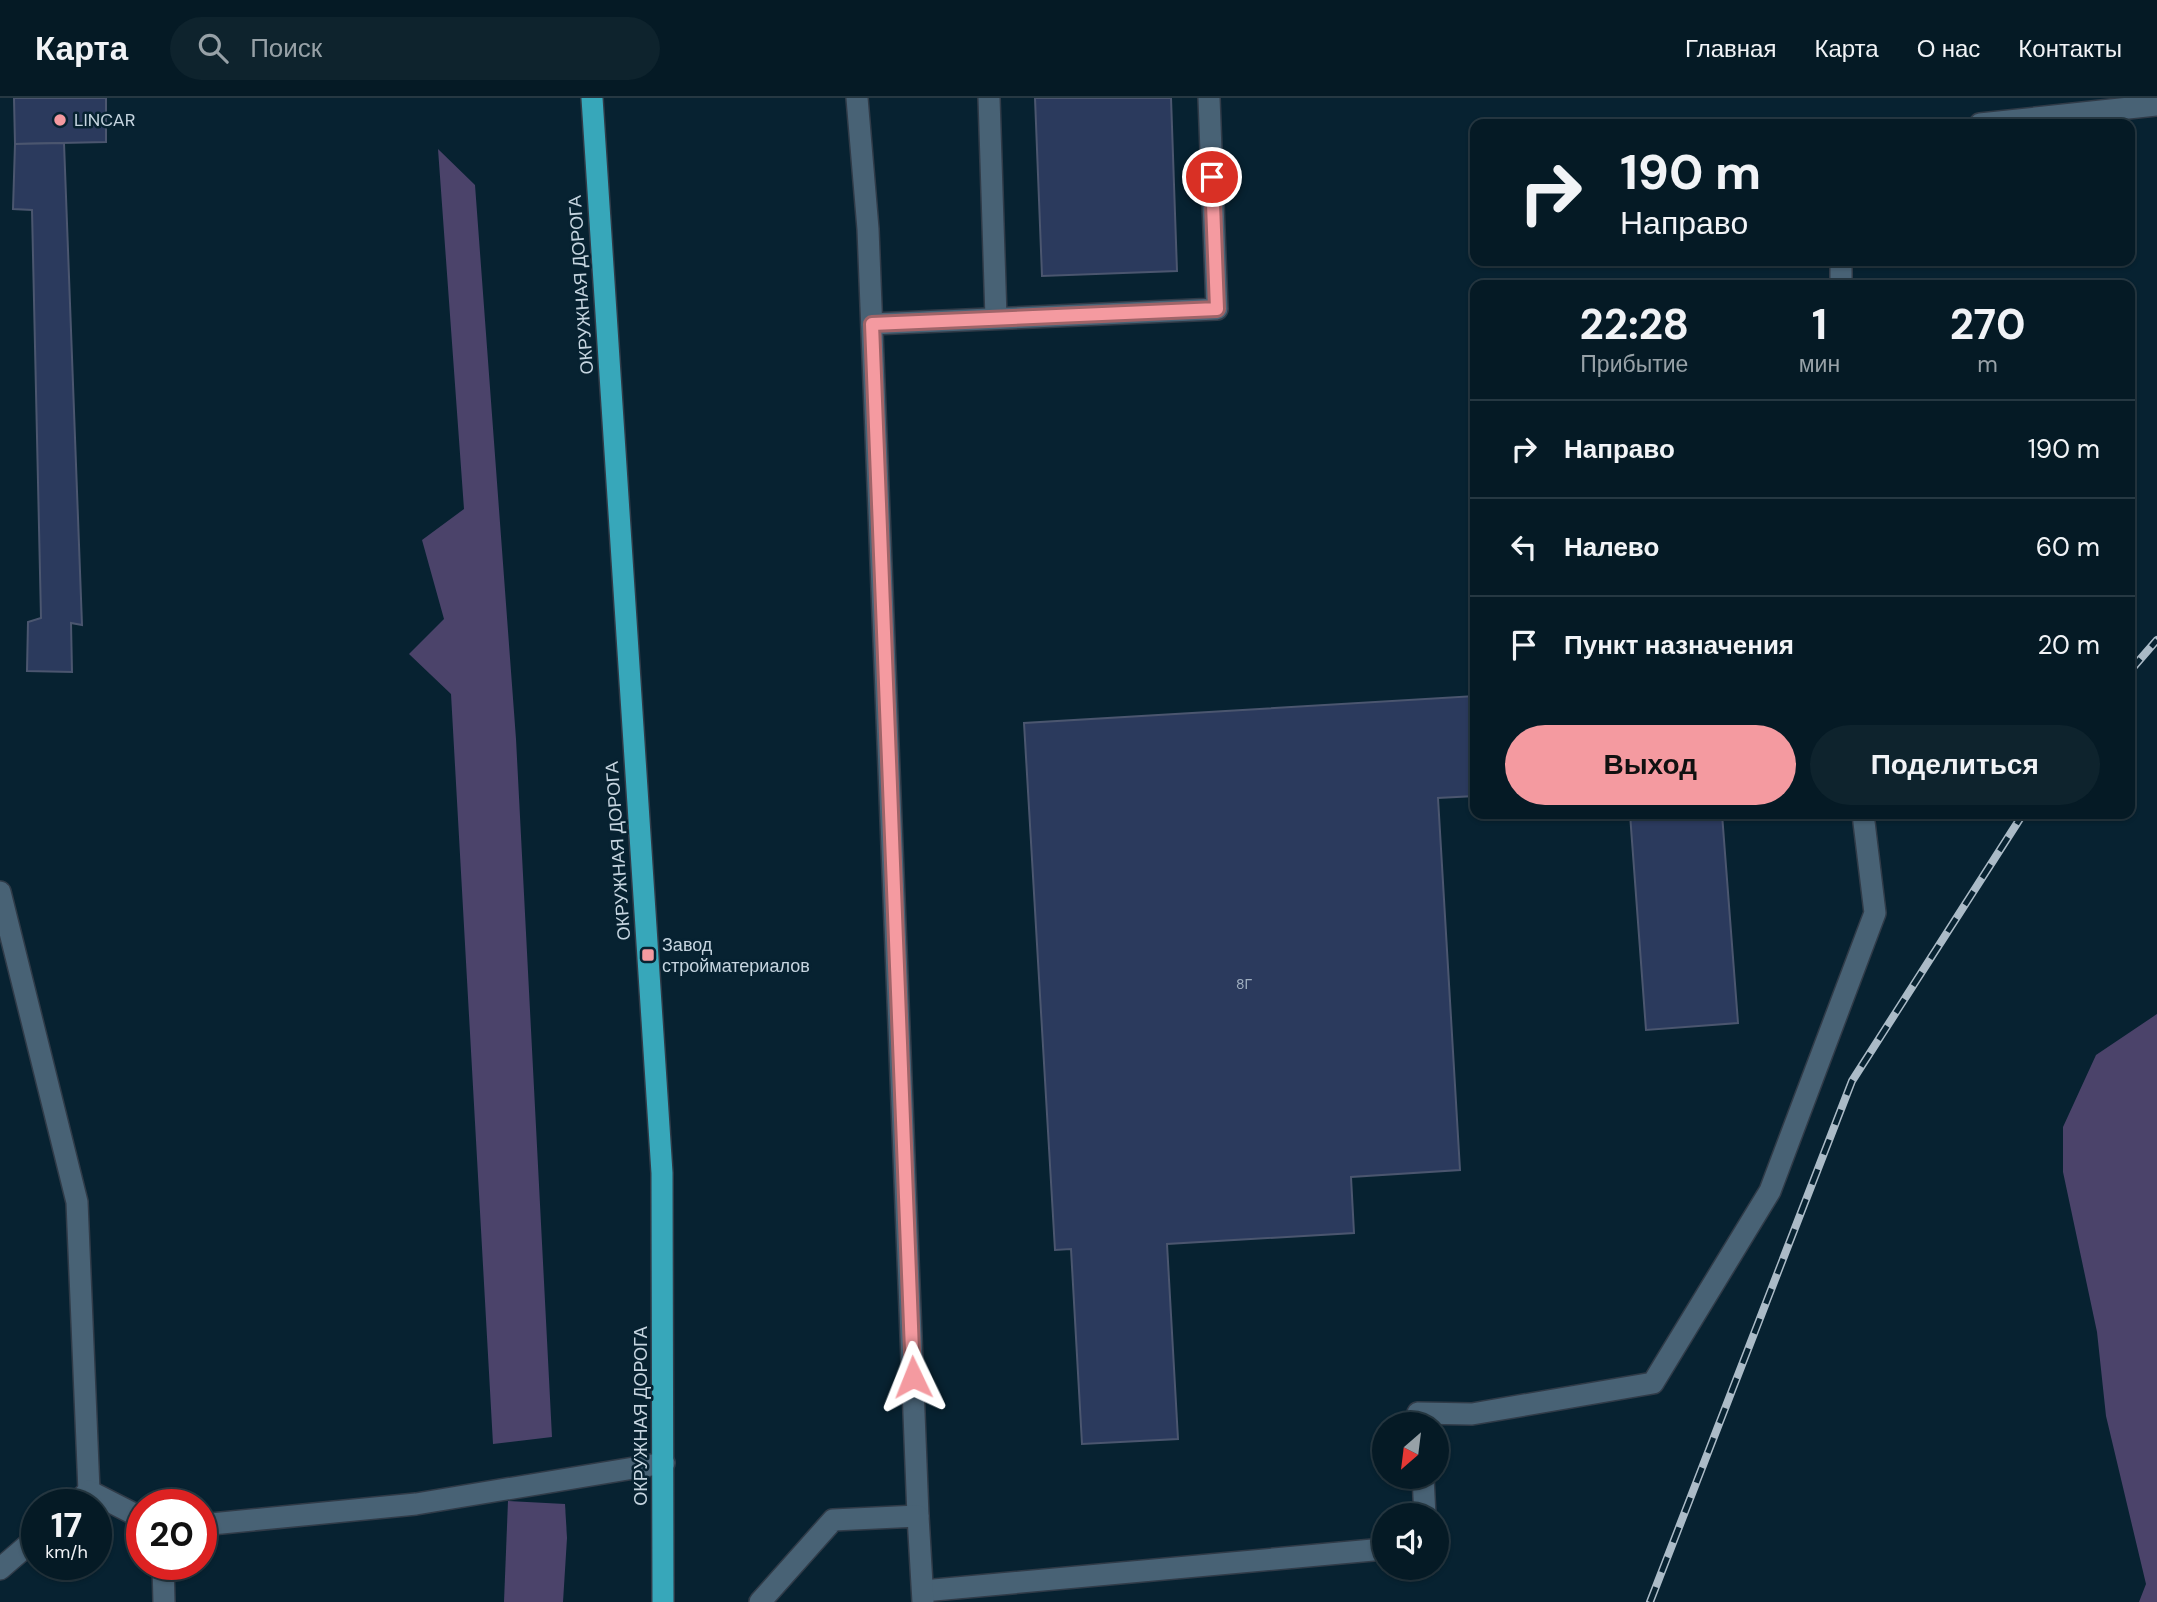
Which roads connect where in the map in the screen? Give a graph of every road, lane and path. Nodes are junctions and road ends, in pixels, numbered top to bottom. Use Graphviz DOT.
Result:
graph roads {
  1 [pos="592,98"];
  2 [pos="857,98"];
  3 [pos="989,98"];
  4 [pos="1209,98"];
  5 [pos="2157,105"];
  6 [pos="2026,119"];
  7 [pos="996,318"];
  8 [pos="872,324"];
  9 [pos="1864,819"];
  10 [pos="0,892"];
  11 [pos="1449,1413"];
  12 [pos="664,1462"];
  13 [pos="81,1489"];
  14 [pos="918,1516"];
  15 [pos="217,1523"];
  16 [pos="1372,1550"];
  17 [pos="21,1551"];
  18 [pos="0,1569"];
  19 [pos="163,1580"];
  20 [pos="923,1597"];
  21 [pos="164,1602"];
  22 [pos="663,1602"];
  23 [pos="760,1602"];
  1 -- 12 [label="highway, ОКРУЖНАЯ ДОРОГА"];
  2 -- 8 [label="lane"];
  3 -- 7 [label="lane"];
  4 -- 7 [label="lane"];
  5 -- 6 [label="lane"];
  7 -- 8 [label="lane"];
  8 -- 14 [label="lane"];
  9 -- 11 [label="lane"];
  10 -- 13 [label="lane"];
  12 -- 15 [label="lane"];
  12 -- 22 [label="highway, ОКРУЖНАЯ ДОРОГА"];
  14 -- 20 [label="lane"];
  14 -- 23 [label="lane"];
  16 -- 20 [label="lane"];
  17 -- 18 [label="lane"];
  19 -- 21 [label="lane"];
}
